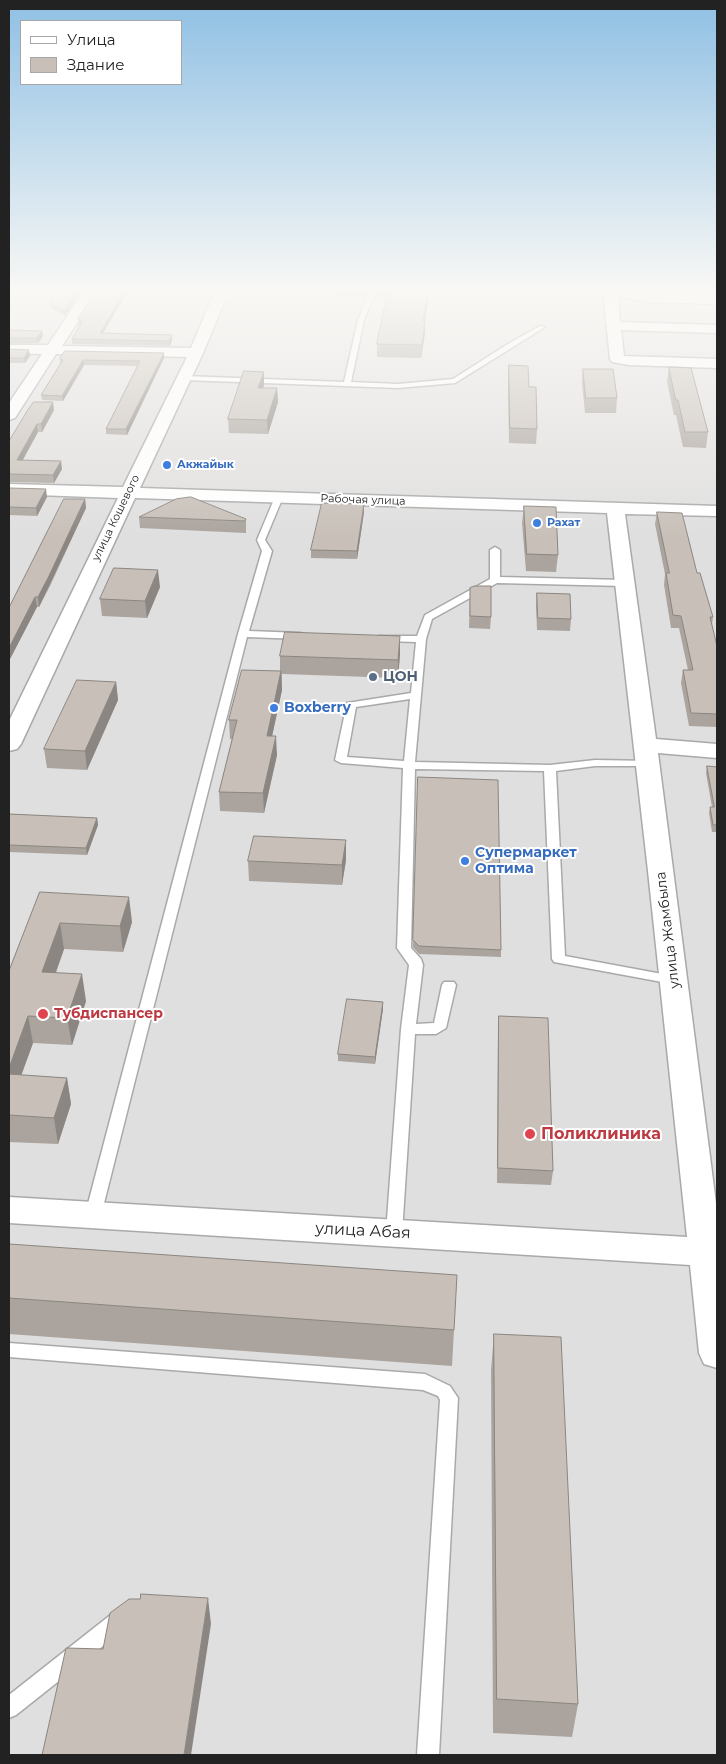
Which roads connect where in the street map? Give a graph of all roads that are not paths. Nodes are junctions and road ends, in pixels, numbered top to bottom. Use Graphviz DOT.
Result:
graph roads {
  1 [pos="37,373"];
  2 [pos="186,373"];
  3 [pos="349,373"];
  4 [pos="465,373"];
  5 [pos="184,378"];
  6 [pos="347,384"];
  7 [pos="9,415"];
  8 [pos="9,489"];
  9 [pos="128,492"];
  10 [pos="279,497"];
  11 [pos="615,508"];
  12 [pos="717,511"];
  13 [pos="495,550"];
  14 [pos="495,580"];
  15 [pos="624,583"];
  16 [pos="243,634"];
  17 [pos="312,636"];
  18 [pos="372,638"];
  19 [pos="421,639"];
  20 [pos="416,695"];
  21 [pos="9,744"];
  22 [pos="717,751"];
  23 [pos="646,754"];
  24 [pos="409,765"];
  25 [pos="550,768"];
  26 [pos="674,980"];
  27 [pos="449,986"];
  28 [pos="408,1029"];
  29 [pos="9,1210"];
  30 [pos="93,1215"];
  31 [pos="394,1233"];
  32 [pos="711,1252"];
  33 [pos="9,1350"];
  34 [pos="717,1352"];
  35 [pos="137,1607"];
  36 [pos="9,1708"];
  37 [pos="428,1755"];
  1 -- 7 [label="street"];
  2 -- 5 [label="street, улица Кошевого"];
  3 -- 6 [label="lane"];
  4 -- 6 [label="lane"];
  5 -- 6 [label="lane"];
  5 -- 9 [label="street, улица Кошевого"];
  8 -- 9 [label="street, Рабочая улица"];
  9 -- 10 [label="street, Рабочая улица"];
  9 -- 21 [label="street, улица Кошевого"];
  10 -- 11 [label="street, Рабочая улица"];
  10 -- 16 [label="lane"];
  11 -- 12 [label="street, Рабочая улица"];
  11 -- 15 [label="street, улица Жамбыла"];
  13 -- 14 [label="lane"];
  14 -- 15 [label="lane"];
  14 -- 19 [label="lane"];
  15 -- 23 [label="street, улица Жамбыла"];
  16 -- 17 [label="lane"];
  16 -- 30 [label="lane"];
  18 -- 19 [label="lane"];
  19 -- 20 [label="lane"];
  20 -- 24 [label="lane"];
  20 -- 24 [label="lane"];
  22 -- 23 [label="street"];
  23 -- 25 [label="lane"];
  23 -- 26 [label="street, улица Жамбыла"];
  24 -- 25 [label="lane"];
  24 -- 28 [label="lane"];
  25 -- 26 [label="lane"];
  26 -- 32 [label="street, улица Жамбыла"];
  27 -- 28 [label="lane"];
  28 -- 31 [label="lane"];
  29 -- 30 [label="street, улица Абая"];
  30 -- 31 [label="street, улица Абая"];
  31 -- 32 [label="street, улица Абая"];
  32 -- 34 [label="street, улица Жамбыла"];
  33 -- 37 [label="lane"];
  35 -- 36 [label="lane"];
}
